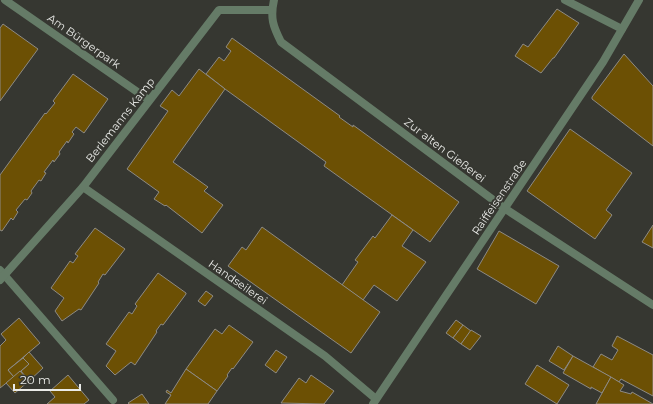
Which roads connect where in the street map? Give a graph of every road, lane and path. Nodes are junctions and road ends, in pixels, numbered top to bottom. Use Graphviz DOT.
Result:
graph roads {
  1 [pos="5,0"];
  2 [pos="274,0"];
  3 [pos="565,0"];
  4 [pos="639,0"];
  5 [pos="272,10"];
  6 [pos="622,29"];
  7 [pos="149,100"];
  8 [pos="83,187"];
  9 [pos="504,208"];
  10 [pos="2,275"];
  11 [pos="650,303"];
  12 [pos="113,400"];
  13 [pos="375,402"];
  1 -- 7 [label="street, Am Bürgerpark"];
  2 -- 5 [label="street, Zur alten Gießerei"];
  3 -- 6 [label="street"];
  4 -- 6 [label="street, Raiffeisenstraße"];
  5 -- 7 [label="street, Berlemanns Kamp"];
  5 -- 9 [label="street, Zur alten Gießerei"];
  6 -- 9 [label="street, Raiffeisenstraße"];
  7 -- 8 [label="street, Berlemanns Kamp"];
  8 -- 10 [label="street, Berlemanns Kamp"];
  8 -- 13 [label="street, Handseilerei"];
  9 -- 11 [label="street, Zur alten Gießerei"];
  9 -- 13 [label="street, Raiffeisenstraße"];
  10 -- 12 [label="street"];
}
